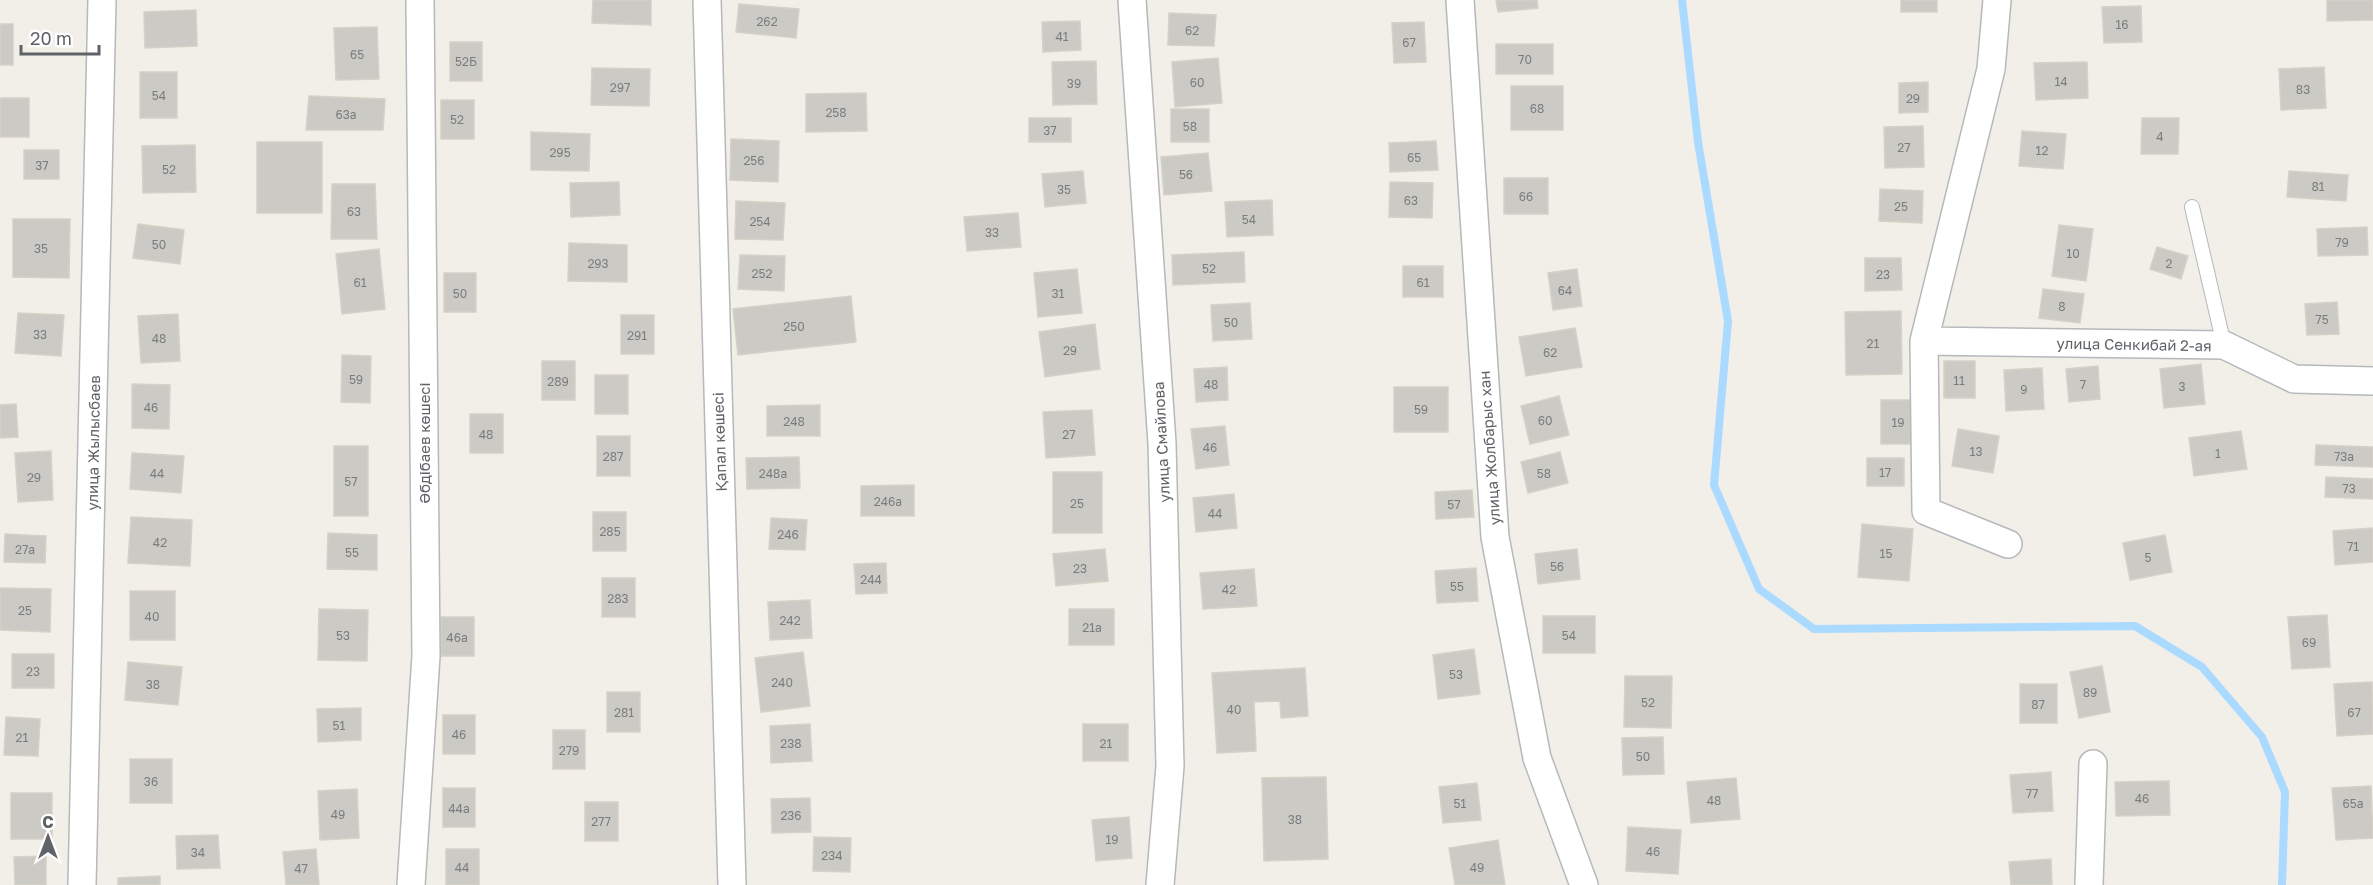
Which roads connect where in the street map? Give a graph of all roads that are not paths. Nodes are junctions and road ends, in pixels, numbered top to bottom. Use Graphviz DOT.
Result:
graph roads {
  1 [pos="102,0"];
  2 [pos="420,0"];
  3 [pos="707,0"];
  4 [pos="1132,0"];
  5 [pos="1460,0"];
  6 [pos="1997,0"];
  7 [pos="2192,207"];
  8 [pos="1924,341"];
  9 [pos="2224,345"];
  10 [pos="2373,381"];
  11 [pos="2008,544"];
  12 [pos="2093,764"];
  13 [pos="82,885"];
  14 [pos="411,885"];
  15 [pos="732,885"];
  16 [pos="1160,885"];
  17 [pos="1584,885"];
  18 [pos="2088,885"];
  1 -- 13 [label="street, улица Жылысбаев"];
  2 -- 14 [label="street, Әбдібаев көшесі"];
  3 -- 15 [label="street, Қапал көшесі"];
  4 -- 16 [label="street, улица Смайлова"];
  5 -- 17 [label="street, улица Жолбарыс хан"];
  6 -- 8 [label="street"];
  7 -- 9 [label="lane"];
  8 -- 9 [label="street, улица Сенкибай 2-ая"];
  8 -- 11 [label="street"];
  9 -- 10 [label="street, улица Сенкибай 2-ая"];
  12 -- 18 [label="street"];
}
